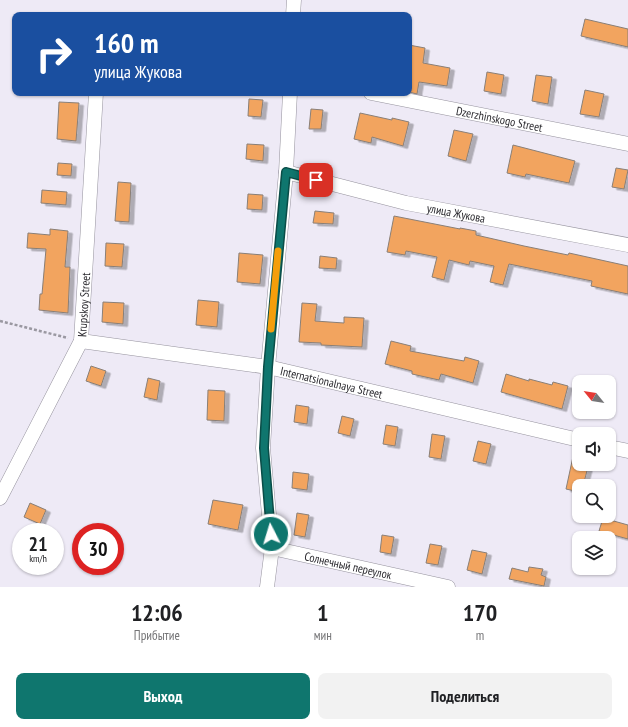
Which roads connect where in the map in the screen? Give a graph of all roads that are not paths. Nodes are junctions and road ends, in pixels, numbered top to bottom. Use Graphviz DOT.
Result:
graph roads {
  1 [pos="294,0"];
  2 [pos="293,12"];
  3 [pos="96,96"];
  4 [pos="290,96"];
  5 [pos="386,96"];
  6 [pos="628,144"];
  7 [pos="286,172"];
  8 [pos="628,245"];
  9 [pos="81,341"];
  10 [pos="268,367"];
  11 [pos="572,438"];
  12 [pos="616,448"];
  13 [pos="628,451"];
  14 [pos="0,498"];
  15 [pos="272,548"];
  16 [pos="267,587"];
  17 [pos="448,587"];
  1 -- 2 [label="street"];
  3 -- 9 [label="street, Krupskoy Street"];
  4 -- 7 [label="street"];
  5 -- 6 [label="street, Dzerzhinskogo Street"];
  7 -- 8 [label="street, улица Жукова"];
  7 -- 10 [label="street"];
  9 -- 10 [label="street, Internatsionalnaya Street"];
  9 -- 14 [label="street, Krupskoy Street"];
  10 -- 11 [label="street, Internatsionalnaya Street"];
  10 -- 15 [label="street"];
  12 -- 13 [label="street"];
  15 -- 16 [label="street"];
  15 -- 17 [label="street, Солнечный переулок"];
}
